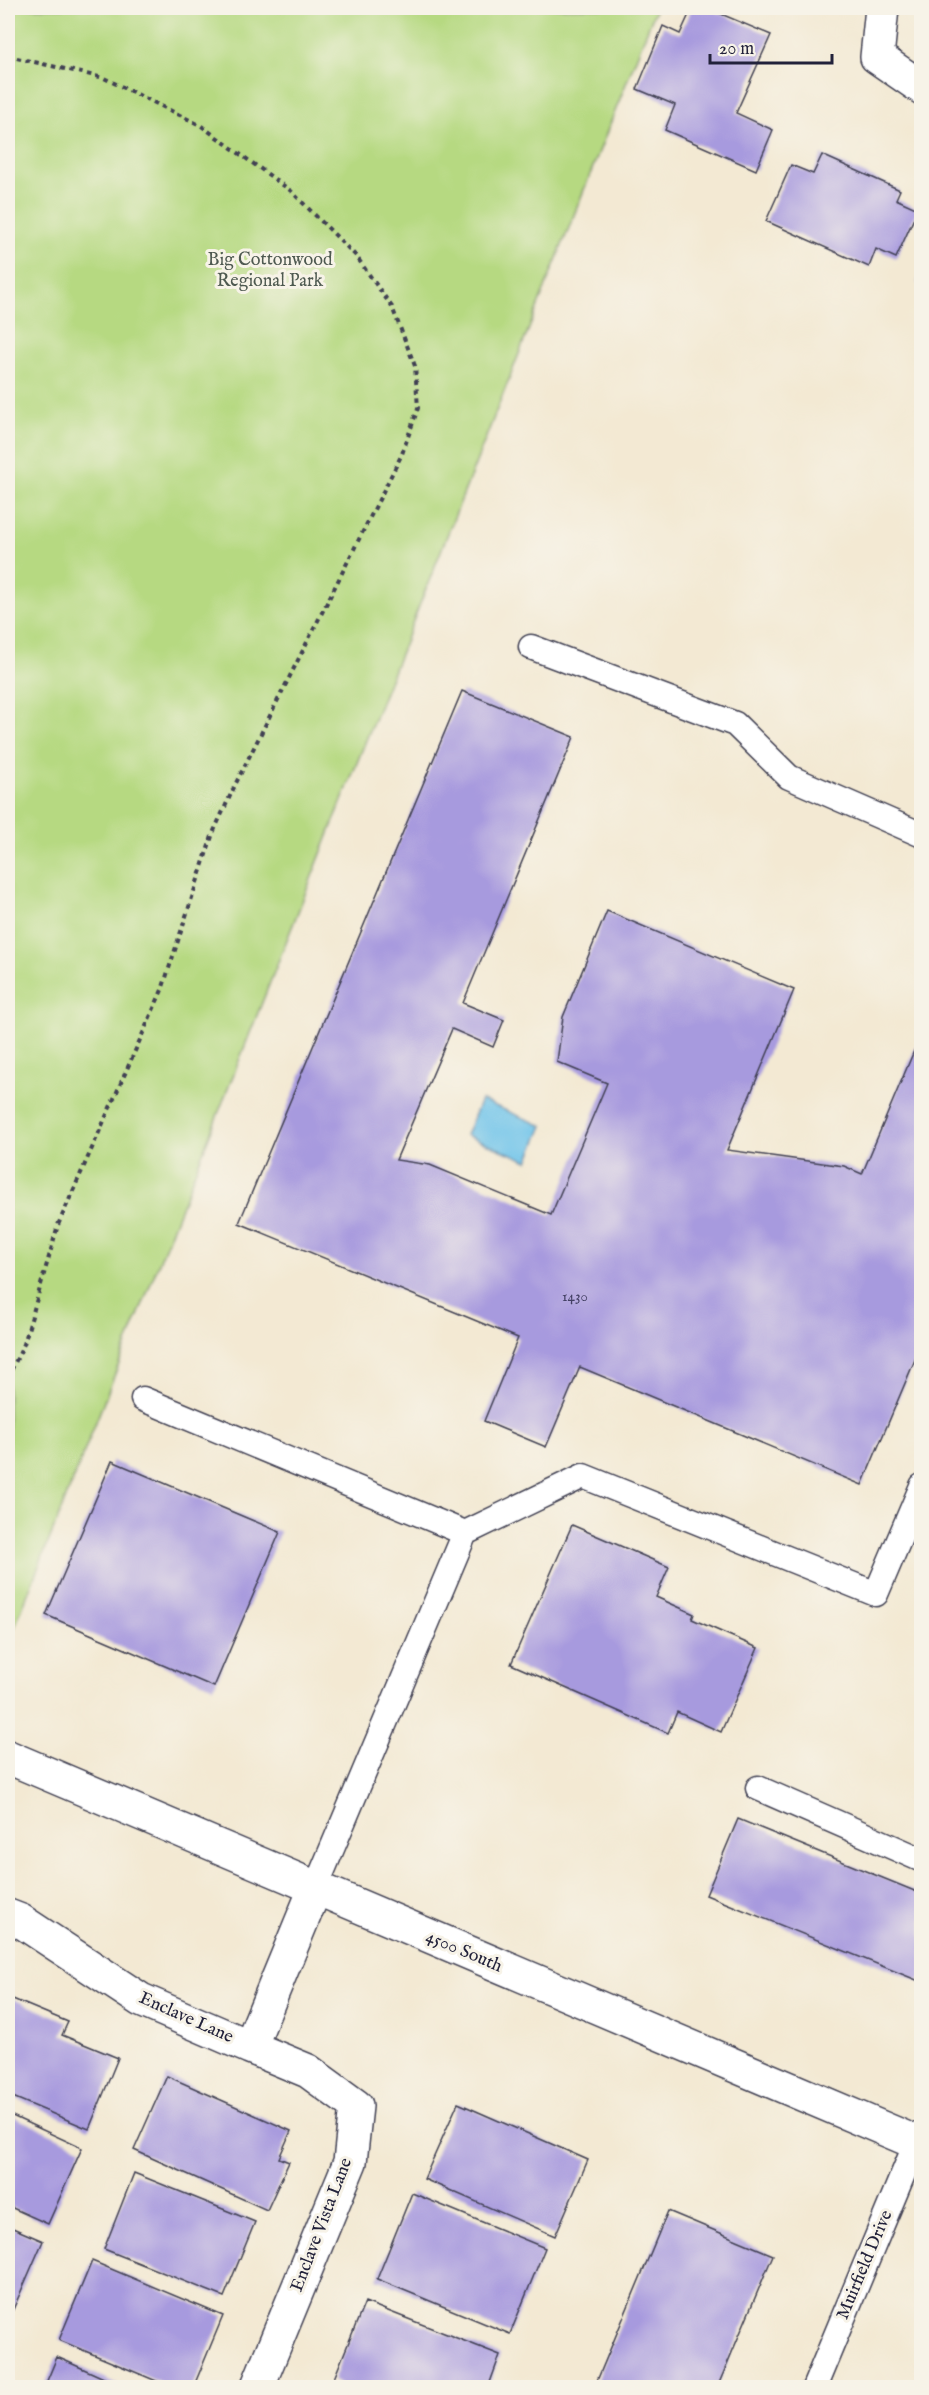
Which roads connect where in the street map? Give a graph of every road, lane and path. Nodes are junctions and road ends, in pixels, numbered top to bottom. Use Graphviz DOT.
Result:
graph roads {
  1 [pos="882,8"];
  2 [pos="8,56"];
  3 [pos="921,88"];
  4 [pos="531,646"];
  5 [pos="921,835"];
  6 [pos="8,1377"];
  7 [pos="143,1399"];
  8 [pos="921,1486"];
  9 [pos="465,1533"];
  10 [pos="8,1757"];
  11 [pos="758,1788"];
  12 [pos="921,1860"];
  13 [pos="315,1889"];
  14 [pos="8,1916"];
  15 [pos="250,2047"];
  16 [pos="920,2139"];
  17 [pos="257,2388"];
  18 [pos="814,2388"];
  1 -- 3 [label="street"];
  2 -- 6 [label="path"];
  4 -- 5 [label="lane"];
  7 -- 9 [label="lane"];
  8 -- 9 [label="lane"];
  9 -- 13 [label="lane"];
  10 -- 13 [label="street, 4500 South"];
  11 -- 12 [label="lane"];
  13 -- 15 [label="street, Enclave Lane"];
  13 -- 16 [label="street, 4500 South"];
  14 -- 15 [label="street, Enclave Lane"];
  15 -- 17 [label="street, Enclave Vista Lane"];
  16 -- 18 [label="lane, Muirfield Drive"];
}
